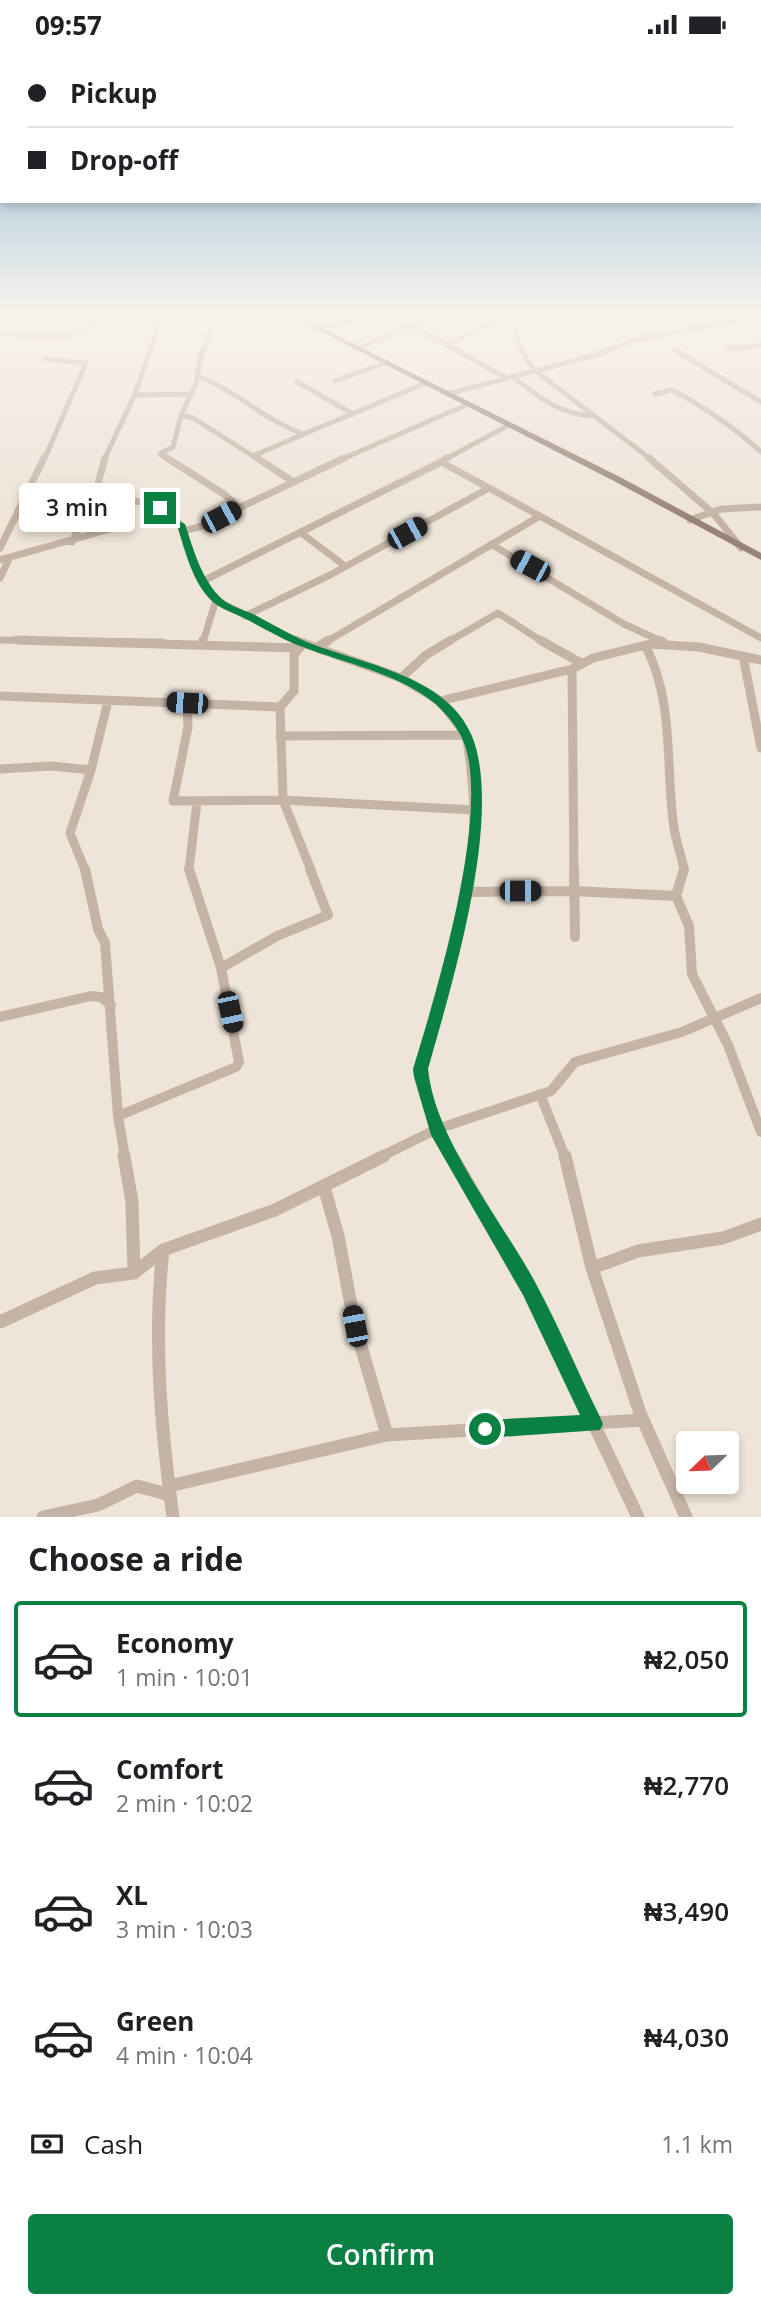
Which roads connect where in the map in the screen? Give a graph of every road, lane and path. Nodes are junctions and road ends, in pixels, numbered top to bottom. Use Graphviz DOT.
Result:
graph roads {
  1 [pos="77,384"];
  2 [pos="138,384"];
  3 [pos="194,384"];
  4 [pos="215,384"];
  5 [pos="300,384"];
  6 [pos="425,384"];
  7 [pos="427,384"];
  8 [pos="485,384"];
  9 [pos="518,384"];
  10 [pos="552,384"];
  11 [pos="731,384"];
  12 [pos="191,394"];
  13 [pos="447,394"];
  14 [pos="655,394"];
  15 [pos="134,395"];
  16 [pos="761,402"];
  17 [pos="466,405"];
  18 [pos="353,414"];
  19 [pos="181,415"];
  20 [pos="595,417"];
  21 [pos="509,425"];
  22 [pos="304,434"];
  23 [pos="761,452"];
  24 [pos="253,456"];
  25 [pos="441,462"];
  26 [pos="292,481"];
  27 [pos="489,488"];
  28 [pos="28,496"];
  29 [pos="94,498"];
  30 [pos="761,507"];
  31 [pos="239,508"];
  32 [pos="712,512"];
  33 [pos="540,516"];
  34 [pos="690,520"];
  35 [pos="121,526"];
  36 [pos="183,531"];
  37 [pos="300,532"];
  38 [pos="72,542"];
  39 [pos="491,544"];
  40 [pos="0,548"];
  41 [pos="741,548"];
  42 [pos="761,557"];
  43 [pos="9,559"];
  44 [pos="0,560"];
  45 [pos="345,566"];
  46 [pos="0,578"];
  47 [pos="203,581"];
  48 [pos="216,600"];
  49 [pos="245,616"];
  50 [pos="761,638"];
  51 [pos="0,640"];
  52 [pos="202,644"];
  53 [pos="299,644"];
  54 [pos="667,644"];
  55 [pos="645,645"];
  56 [pos="317,647"];
  57 [pos="743,656"];
  58 [pos="761,660"];
  59 [pos="581,663"];
  60 [pos="572,669"];
  61 [pos="401,678"];
  62 [pos="0,696"];
  63 [pos="108,701"];
  64 [pos="440,701"];
  65 [pos="187,703"];
  66 [pos="280,707"];
  67 [pos="466,735"];
  68 [pos="280,736"];
  69 [pos="761,748"];
  70 [pos="0,769"];
  71 [pos="91,770"];
  72 [pos="283,800"];
  73 [pos="197,802"];
  74 [pos="475,810"];
  75 [pos="573,891"];
  76 [pos="466,892"];
  77 [pos="676,896"];
  78 [pos="575,937"];
  79 [pos="221,968"];
  80 [pos="761,998"];
  81 [pos="111,1005"];
  82 [pos="0,1017"];
  83 [pos="715,1017"];
  84 [pos="540,1094"];
  85 [pos="118,1116"];
  86 [pos="436,1129"];
  87 [pos="761,1132"];
  88 [pos="324,1187"];
  89 [pos="761,1224"];
  90 [pos="163,1250"];
  91 [pos="592,1268"];
  92 [pos="134,1273"];
  93 [pos="0,1322"];
  94 [pos="643,1420"];
  95 [pos="593,1424"];
  96 [pos="387,1435"];
  97 [pos="170,1490"];
  98 [pos="43,1517"];
  99 [pos="173,1517"];
  100 [pos="638,1517"];
  101 [pos="685,1517"];
  1 -- 28 [label="street"];
  2 -- 15 [label="street"];
  3 -- 12 [label="street"];
  4 -- 22 [label="street"];
  5 -- 18 [label="street"];
  6 -- 18 [label="street"];
  7 -- 13 [label="street"];
  8 -- 13 [label="street"];
  9 -- 20 [label="street"];
  10 -- 20 [label="street"];
  11 -- 16 [label="street"];
  12 -- 15 [label="street"];
  12 -- 19 [label="street"];
  13 -- 17 [label="street"];
  14 -- 23 [label="street"];
  15 -- 29 [label="street"];
  17 -- 21 [label="street"];
  17 -- 26 [label="street"];
  18 -- 22 [label="street"];
  19 -- 24 [label="street"];
  19 -- 31 [label="street"];
  20 -- 32 [label="street"];
  21 -- 25 [label="street"];
  21 -- 34 [label="street"];
  22 -- 24 [label="street"];
  24 -- 26 [label="street"];
  25 -- 27 [label="street"];
  25 -- 37 [label="street"];
  26 -- 31 [label="street"];
  27 -- 33 [label="street"];
  27 -- 45 [label="street"];
  28 -- 29 [label="street"];
  28 -- 40 [label="street"];
  29 -- 36 [label="street"];
  29 -- 38 [label="street"];
  30 -- 32 [label="street"];
  31 -- 36 [label="street"];
  32 -- 34 [label="street"];
  32 -- 41 [label="street"];
  33 -- 39 [label="street"];
  33 -- 50 [label="street"];
  34 -- 41 [label="street"];
  35 -- 38 [label="street"];
  36 -- 47 [label="street"];
  37 -- 45 [label="street"];
  37 -- 47 [label="street"];
  38 -- 43 [label="street"];
  39 -- 54 [label="street"];
  39 -- 56 [label="street"];
  41 -- 42 [label="street"];
  43 -- 44 [label="street"];
  43 -- 46 [label="street"];
  45 -- 49 [label="street"];
  47 -- 48 [label="street"];
  48 -- 49 [label="street"];
  48 -- 52 [label="street"];
  49 -- 53 [label="street"];
  51 -- 52 [label="street"];
  52 -- 53 [label="street"];
  53 -- 56 [label="street"];
  53 -- 66 [label="street"];
  54 -- 55 [label="street"];
  54 -- 57 [label="street"];
  55 -- 59 [label="street"];
  55 -- 77 [label="street"];
  56 -- 61 [label="street"];
  57 -- 58 [label="street"];
  57 -- 69 [label="street"];
  59 -- 60 [label="street"];
  59 -- 61 [label="street"];
  60 -- 64 [label="street"];
  60 -- 75 [label="street"];
  61 -- 64 [label="street"];
  62 -- 63 [label="street"];
  63 -- 65 [label="street"];
  63 -- 71 [label="street"];
  64 -- 67 [label="street"];
  65 -- 66 [label="street"];
  65 -- 73 [label="street"];
  66 -- 68 [label="street"];
  67 -- 68 [label="street"];
  67 -- 74 [label="street"];
  68 -- 72 [label="street"];
  70 -- 71 [label="street"];
  71 -- 81 [label="street"];
  72 -- 73 [label="street"];
  72 -- 74 [label="street"];
  72 -- 79 [label="street"];
  73 -- 79 [label="street"];
  74 -- 76 [label="street"];
  75 -- 76 [label="street"];
  75 -- 77 [label="street"];
  75 -- 78 [label="street"];
  76 -- 86 [label="street"];
  77 -- 83 [label="street"];
  79 -- 85 [label="street"];
  80 -- 83 [label="street"];
  81 -- 82 [label="street"];
  81 -- 85 [label="street"];
  83 -- 84 [label="street"];
  83 -- 87 [label="street"];
  84 -- 86 [label="street"];
  84 -- 91 [label="street"];
  85 -- 92 [label="street"];
  86 -- 88 [label="street"];
  86 -- 95 [label="street"];
  88 -- 90 [label="street"];
  88 -- 96 [label="street"];
  89 -- 91 [label="street"];
  90 -- 92 [label="street"];
  90 -- 97 [label="street"];
  91 -- 94 [label="street"];
  92 -- 93 [label="street"];
  94 -- 95 [label="street"];
  94 -- 101 [label="street"];
  95 -- 96 [label="street"];
  95 -- 100 [label="street"];
  96 -- 97 [label="street"];
  97 -- 98 [label="street"];
  97 -- 99 [label="street"];
}
